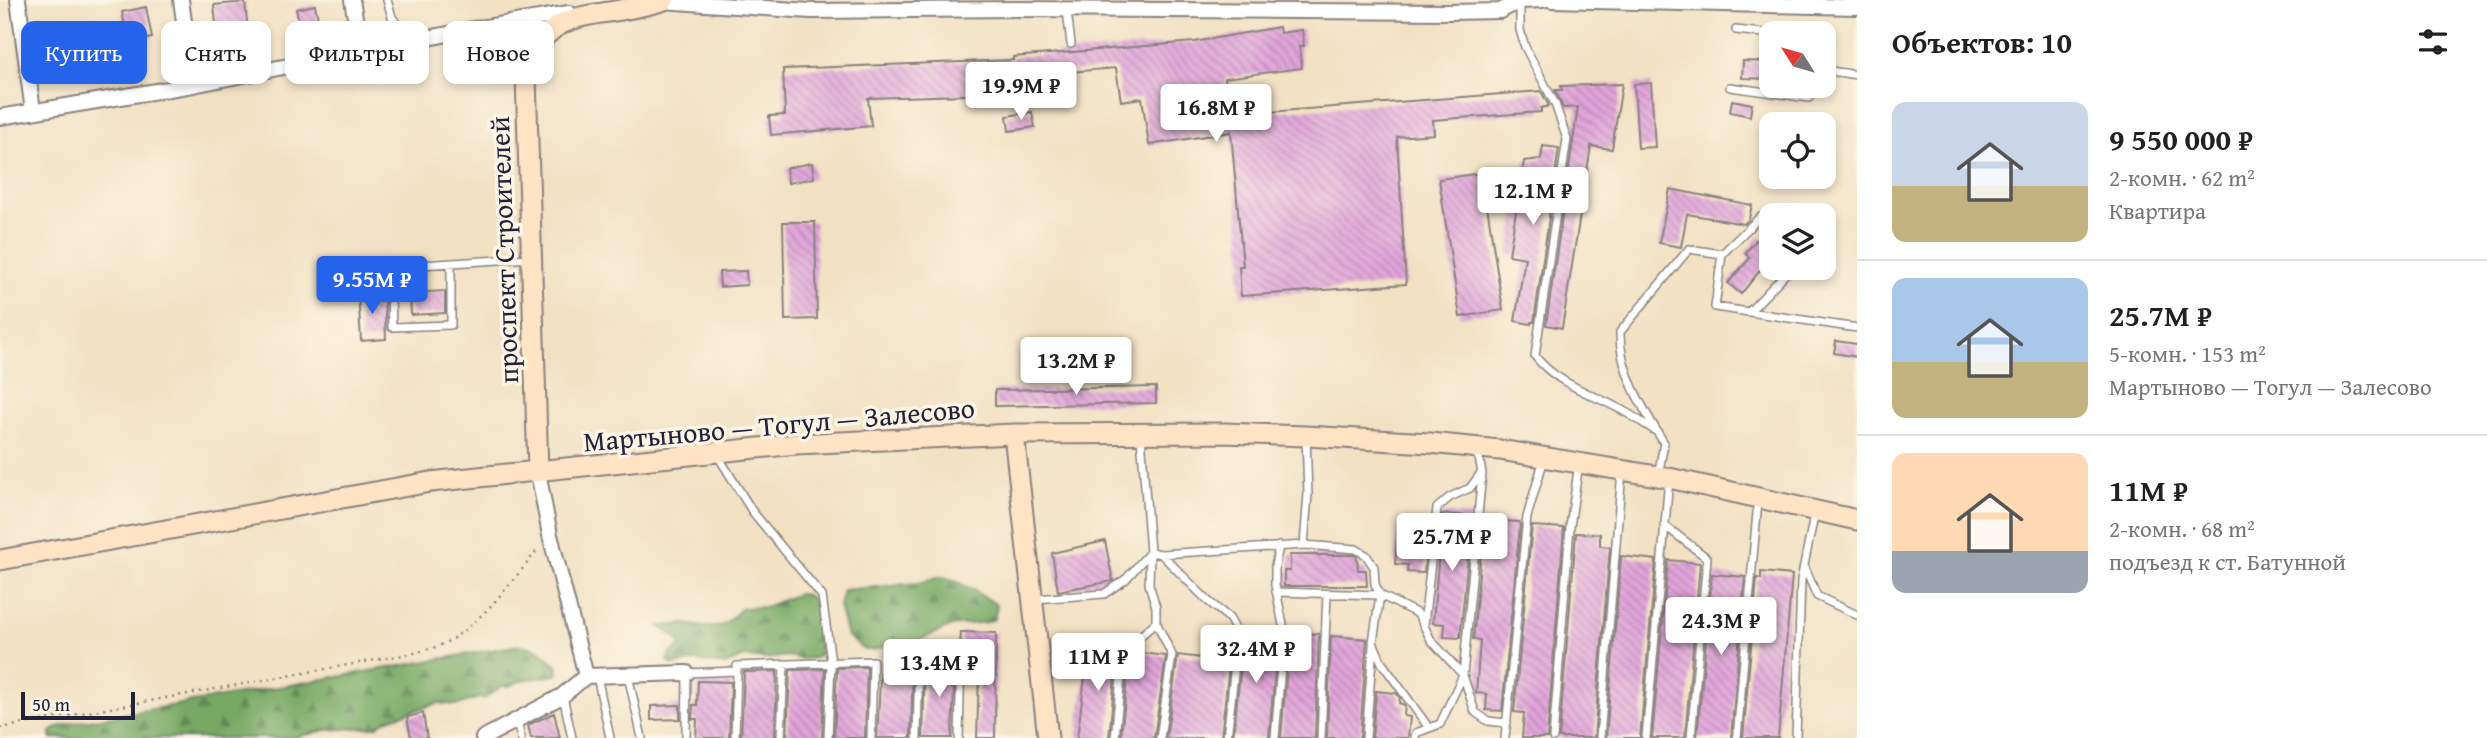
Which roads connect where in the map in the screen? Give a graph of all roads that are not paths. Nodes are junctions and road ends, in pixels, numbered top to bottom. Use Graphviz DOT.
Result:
graph roads {
  1 [pos="18,0"];
  2 [pos="181,0"];
  3 [pos="352,0"];
  4 [pos="387,0"];
  5 [pos="725,0"];
  6 [pos="1542,0"];
  7 [pos="1551,0"];
  8 [pos="662,1"];
  9 [pos="1520,1"];
  10 [pos="746,6"];
  11 [pos="1857,7"];
  12 [pos="1067,9"];
  13 [pos="569,13"];
  14 [pos="356,21"];
  15 [pos="394,21"];
  16 [pos="520,21"];
  17 [pos="554,22"];
  18 [pos="1736,30"];
  19 [pos="1759,33"];
  20 [pos="1071,44"];
  21 [pos="285,67"];
  22 [pos="1836,72"];
  23 [pos="1857,75"];
  24 [pos="526,84"];
  25 [pos="193,85"];
  26 [pos="1730,87"];
  27 [pos="1759,91"];
  28 [pos="33,111"];
  29 [pos="0,117"];
  30 [pos="1759,218"];
  31 [pos="1722,254"];
  32 [pos="531,258"];
  33 [pos="452,263"];
  34 [pos="1780,280"];
  35 [pos="1749,312"];
  36 [pos="1857,328"];
  37 [pos="1657,432"];
  38 [pos="1141,433"];
  39 [pos="1014,434"];
  40 [pos="1306,436"];
  41 [pos="1469,447"];
  42 [pos="716,453"];
  43 [pos="1545,458"];
  44 [pos="1579,463"];
  45 [pos="1622,470"];
  46 [pos="538,472"];
  47 [pos="1482,473"];
  48 [pos="1664,477"];
  49 [pos="1759,497"];
  50 [pos="1815,510"];
  51 [pos="1857,520"];
  52 [pos="1664,525"];
  53 [pos="1304,545"];
  54 [pos="1279,546"];
  55 [pos="1150,552"];
  56 [pos="1161,554"];
  57 [pos="0,560"];
  58 [pos="1804,566"];
  59 [pos="1276,592"];
  60 [pos="1327,594"];
  61 [pos="1380,595"];
  62 [pos="1032,599"];
  63 [pos="1857,615"];
  64 [pos="1156,622"];
  65 [pos="1424,626"];
  66 [pos="1373,642"];
  67 [pos="831,662"];
  68 [pos="783,664"];
  69 [pos="737,671"];
  70 [pos="687,673"];
  71 [pos="628,675"];
  72 [pos="591,676"];
  73 [pos="1463,676"];
  74 [pos="562,695"];
  75 [pos="517,720"];
  76 [pos="1507,723"];
  77 [pos="1429,728"];
  78 [pos="483,738"];
  79 [pos="521,738"];
  80 [pos="572,738"];
  81 [pos="611,738"];
  82 [pos="642,738"];
  83 [pos="686,738"];
  84 [pos="735,738"];
  85 [pos="781,738"];
  86 [pos="828,738"];
  87 [pos="871,738"];
  88 [pos="916,738"];
  89 [pos="959,738"];
  90 [pos="1048,738"];
  91 [pos="1115,738"];
  92 [pos="1160,738"];
  93 [pos="1227,738"];
  94 [pos="1275,738"];
  95 [pos="1321,738"];
  96 [pos="1366,738"];
  97 [pos="1415,738"];
  98 [pos="1505,738"];
  99 [pos="1553,738"];
  100 [pos="1600,738"];
  101 [pos="1646,738"];
  102 [pos="1691,738"];
  103 [pos="1737,738"];
  104 [pos="1796,738"];
  1 -- 28 [label="street"];
  2 -- 25 [label="street"];
  3 -- 14 [label="street"];
  4 -- 15 [label="lane"];
  5 -- 10 [label="street"];
  6 -- 9 [label="street"];
  7 -- 11 [label="street"];
  8 -- 10 [label="street"];
  8 -- 13 [label="street, проспект Строителей"];
  9 -- 12 [label="street"];
  9 -- 37 [label="lane"];
  10 -- 12 [label="street"];
  12 -- 20 [label="lane"];
  13 -- 16 [label="street"];
  13 -- 17 [label="street, проспект Строителей"];
  18 -- 19 [label="lane"];
  21 -- 25 [label="street"];
  22 -- 23 [label="lane"];
  24 -- 32 [label="street, проспект Строителей"];
  25 -- 28 [label="street"];
  26 -- 27 [label="lane"];
  28 -- 29 [label="street"];
  30 -- 31 [label="lane"];
  31 -- 35 [label="lane"];
  31 -- 37 [label="lane"];
  32 -- 33 [label="lane"];
  32 -- 46 [label="street, проспект Строителей"];
  33 -- 33 [label="lane"];
  34 -- 35 [label="lane"];
  35 -- 36 [label="lane"];
  37 -- 48 [label="lane"];
  38 -- 39 [label="street, Мартыново — Тогул — Залесово"];
  38 -- 40 [label="street, Мартыново — Тогул — Залесово"];
  38 -- 55 [label="lane"];
  39 -- 42 [label="street, Мартыново — Тогул — Залесово"];
  39 -- 62 [label="street"];
  40 -- 41 [label="street, Мартыново — Тогул — Залесово"];
  40 -- 53 [label="lane"];
  41 -- 43 [label="street, Мартыново — Тогул — Залесово"];
  41 -- 47 [label="lane"];
  42 -- 46 [label="street, Мартыново — Тогул — Залесово"];
  42 -- 67 [label="lane"];
  43 -- 44 [label="street, Мартыново — Тогул — Залесово"];
  43 -- 76 [label="lane"];
  44 -- 45 [label="street, Мартыново — Тогул — Залесово"];
  44 -- 99 [label="lane"];
  45 -- 48 [label="street, Мартыново — Тогул — Залесово"];
  45 -- 100 [label="lane"];
  46 -- 57 [label="street, Мартыново — Тогул — Залесово"];
  46 -- 72 [label="street"];
  47 -- 65 [label="lane"];
  47 -- 73 [label="lane"];
  48 -- 49 [label="street, Мартыново — Тогул — Залесово"];
  48 -- 52 [label="lane"];
  49 -- 50 [label="street, Мартыново — Тогул — Залесово"];
  49 -- 103 [label="lane"];
  50 -- 51 [label="street, Мартыново — Тогул — Залесово"];
  50 -- 58 [label="lane"];
  52 -- 101 [label="lane"];
  52 -- 102 [label="lane"];
  53 -- 54 [label="lane"];
  53 -- 61 [label="lane"];
  54 -- 56 [label="lane"];
  54 -- 59 [label="lane"];
  55 -- 56 [label="lane"];
  55 -- 62 [label="lane"];
  55 -- 64 [label="lane"];
  56 -- 93 [label="lane"];
  58 -- 63 [label="lane"];
  58 -- 104 [label="lane"];
  59 -- 60 [label="lane"];
  59 -- 94 [label="lane"];
  60 -- 61 [label="lane"];
  60 -- 95 [label="lane"];
  61 -- 65 [label="lane"];
  61 -- 66 [label="lane"];
  62 -- 90 [label="street"];
  64 -- 91 [label="lane"];
  64 -- 92 [label="lane"];
  65 -- 73 [label="lane"];
  66 -- 77 [label="lane"];
  66 -- 96 [label="lane"];
  67 -- 68 [label="lane"];
  67 -- 86 [label="lane"];
  67 -- 87 [label="lane"];
  68 -- 69 [label="lane"];
  68 -- 85 [label="lane"];
  69 -- 70 [label="lane"];
  69 -- 84 [label="lane"];
  70 -- 71 [label="street"];
  70 -- 83 [label="lane"];
  71 -- 72 [label="street"];
  71 -- 82 [label="lane"];
  72 -- 74 [label="street"];
  72 -- 81 [label="lane"];
  73 -- 76 [label="lane"];
  73 -- 77 [label="lane"];
  74 -- 75 [label="street"];
  74 -- 80 [label="lane"];
  75 -- 78 [label="street"];
  75 -- 79 [label="lane"];
  76 -- 98 [label="lane"];
  77 -- 97 [label="lane"];
  88 -- 89 [label="lane"];
}
